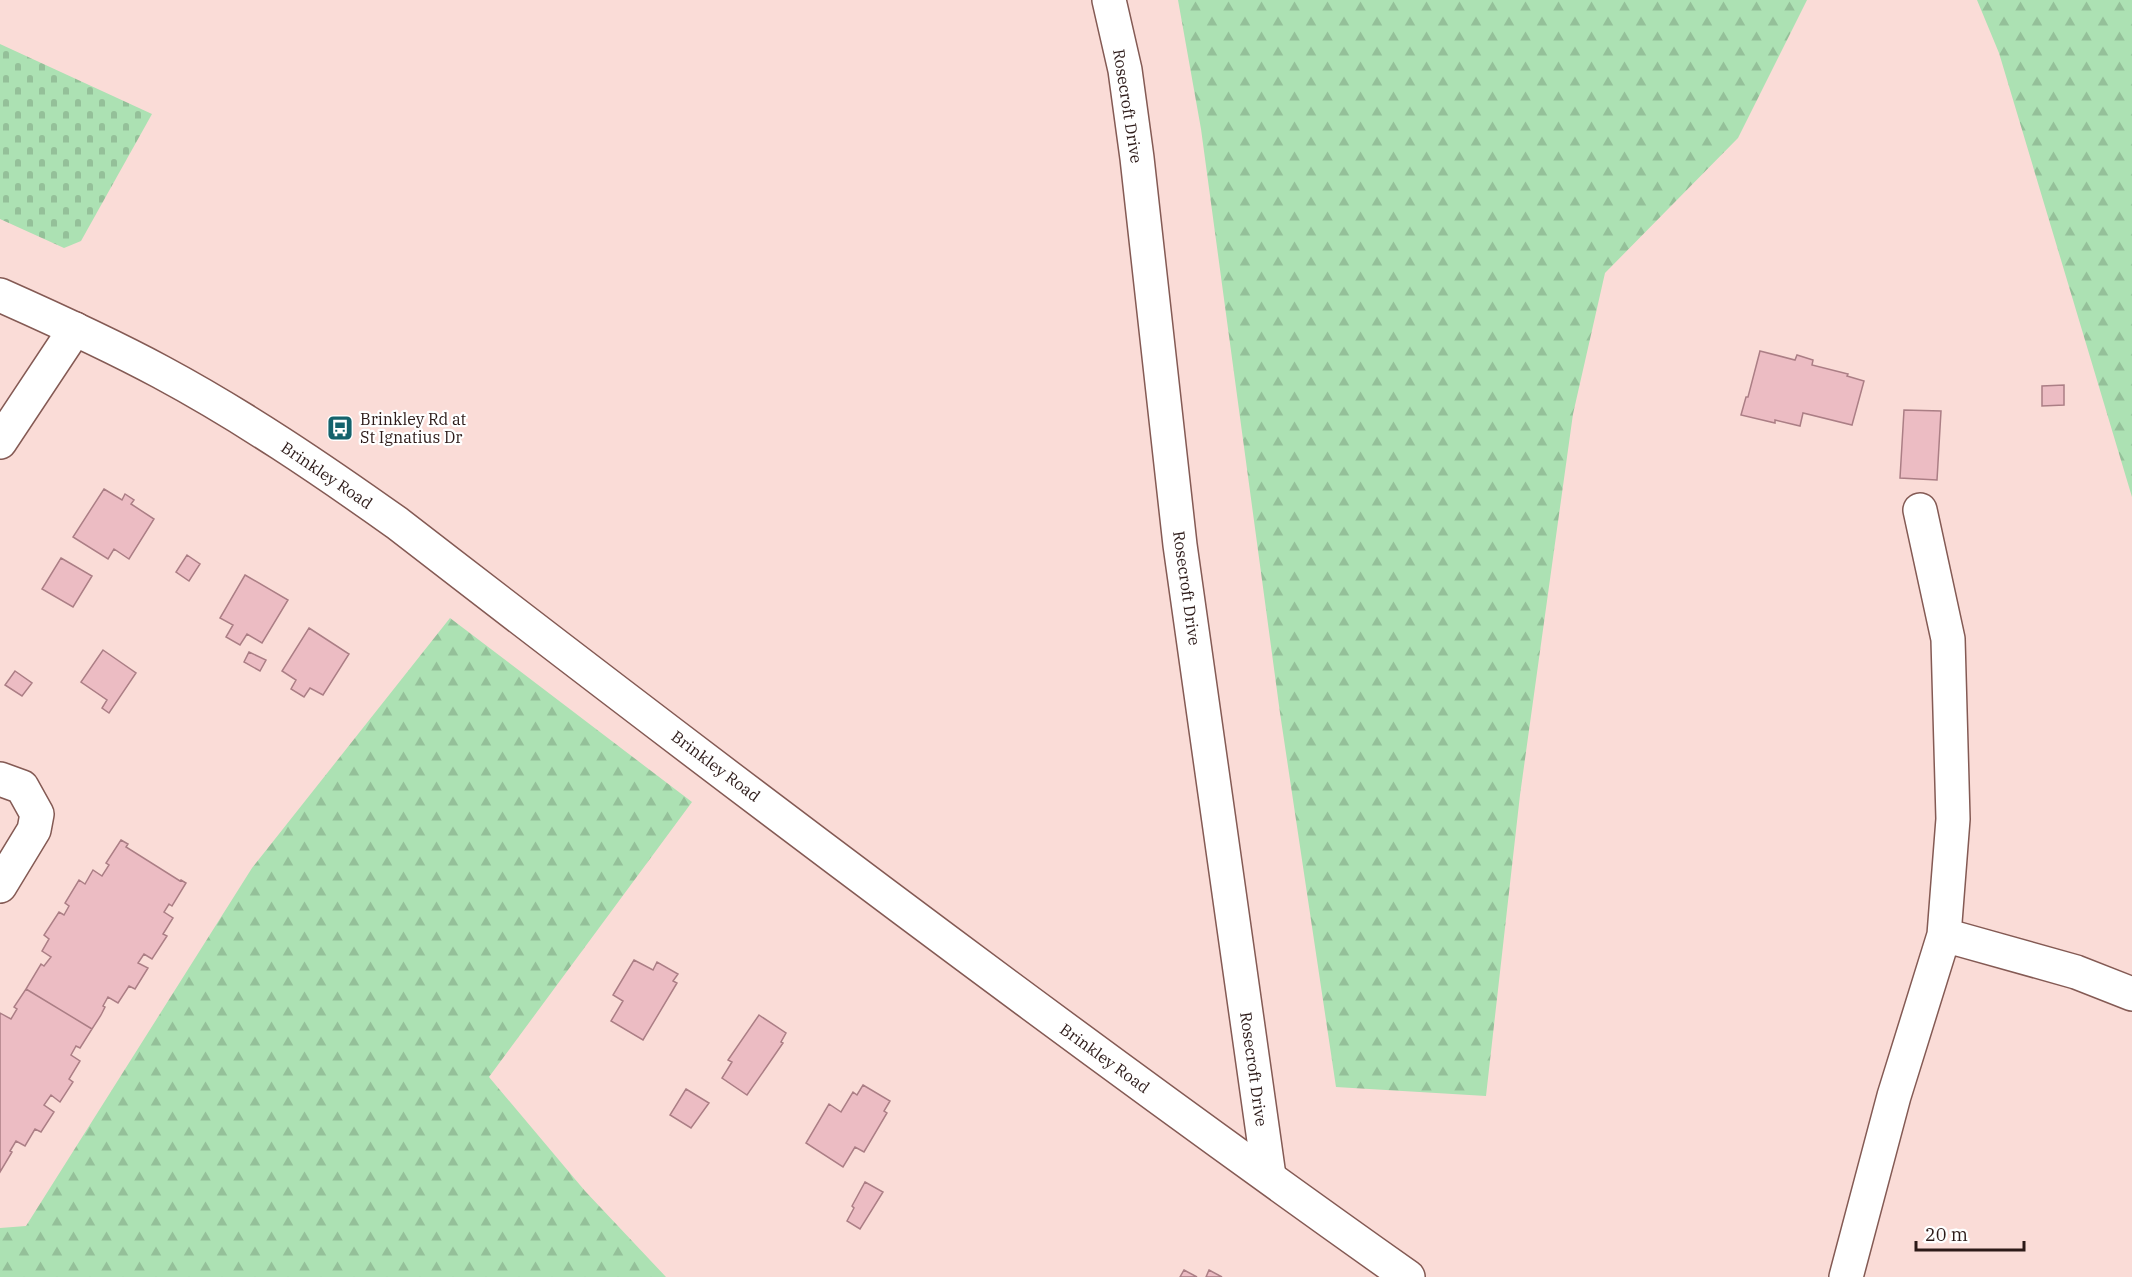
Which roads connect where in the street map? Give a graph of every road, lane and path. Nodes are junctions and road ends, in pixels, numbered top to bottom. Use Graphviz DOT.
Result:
graph roads {
  1 [pos="1109,0"];
  2 [pos="0,295"];
  3 [pos="75,329"];
  4 [pos="0,442"];
  5 [pos="1920,510"];
  6 [pos="0,779"];
  7 [pos="0,886"];
  8 [pos="1944,935"];
  9 [pos="2132,994"];
  10 [pos="1269,1176"];
  11 [pos="1408,1277"];
  12 [pos="1846,1277"];
  1 -- 10 [label="main road, Rosecroft Drive"];
  2 -- 3 [label="main road, Brinkley Road"];
  3 -- 4 [label="main road"];
  3 -- 10 [label="main road, Brinkley Road"];
  5 -- 8 [label="main road"];
  6 -- 7 [label="main road"];
  8 -- 9 [label="main road"];
  8 -- 12 [label="main road"];
  10 -- 11 [label="main road, Brinkley Road"];
}
